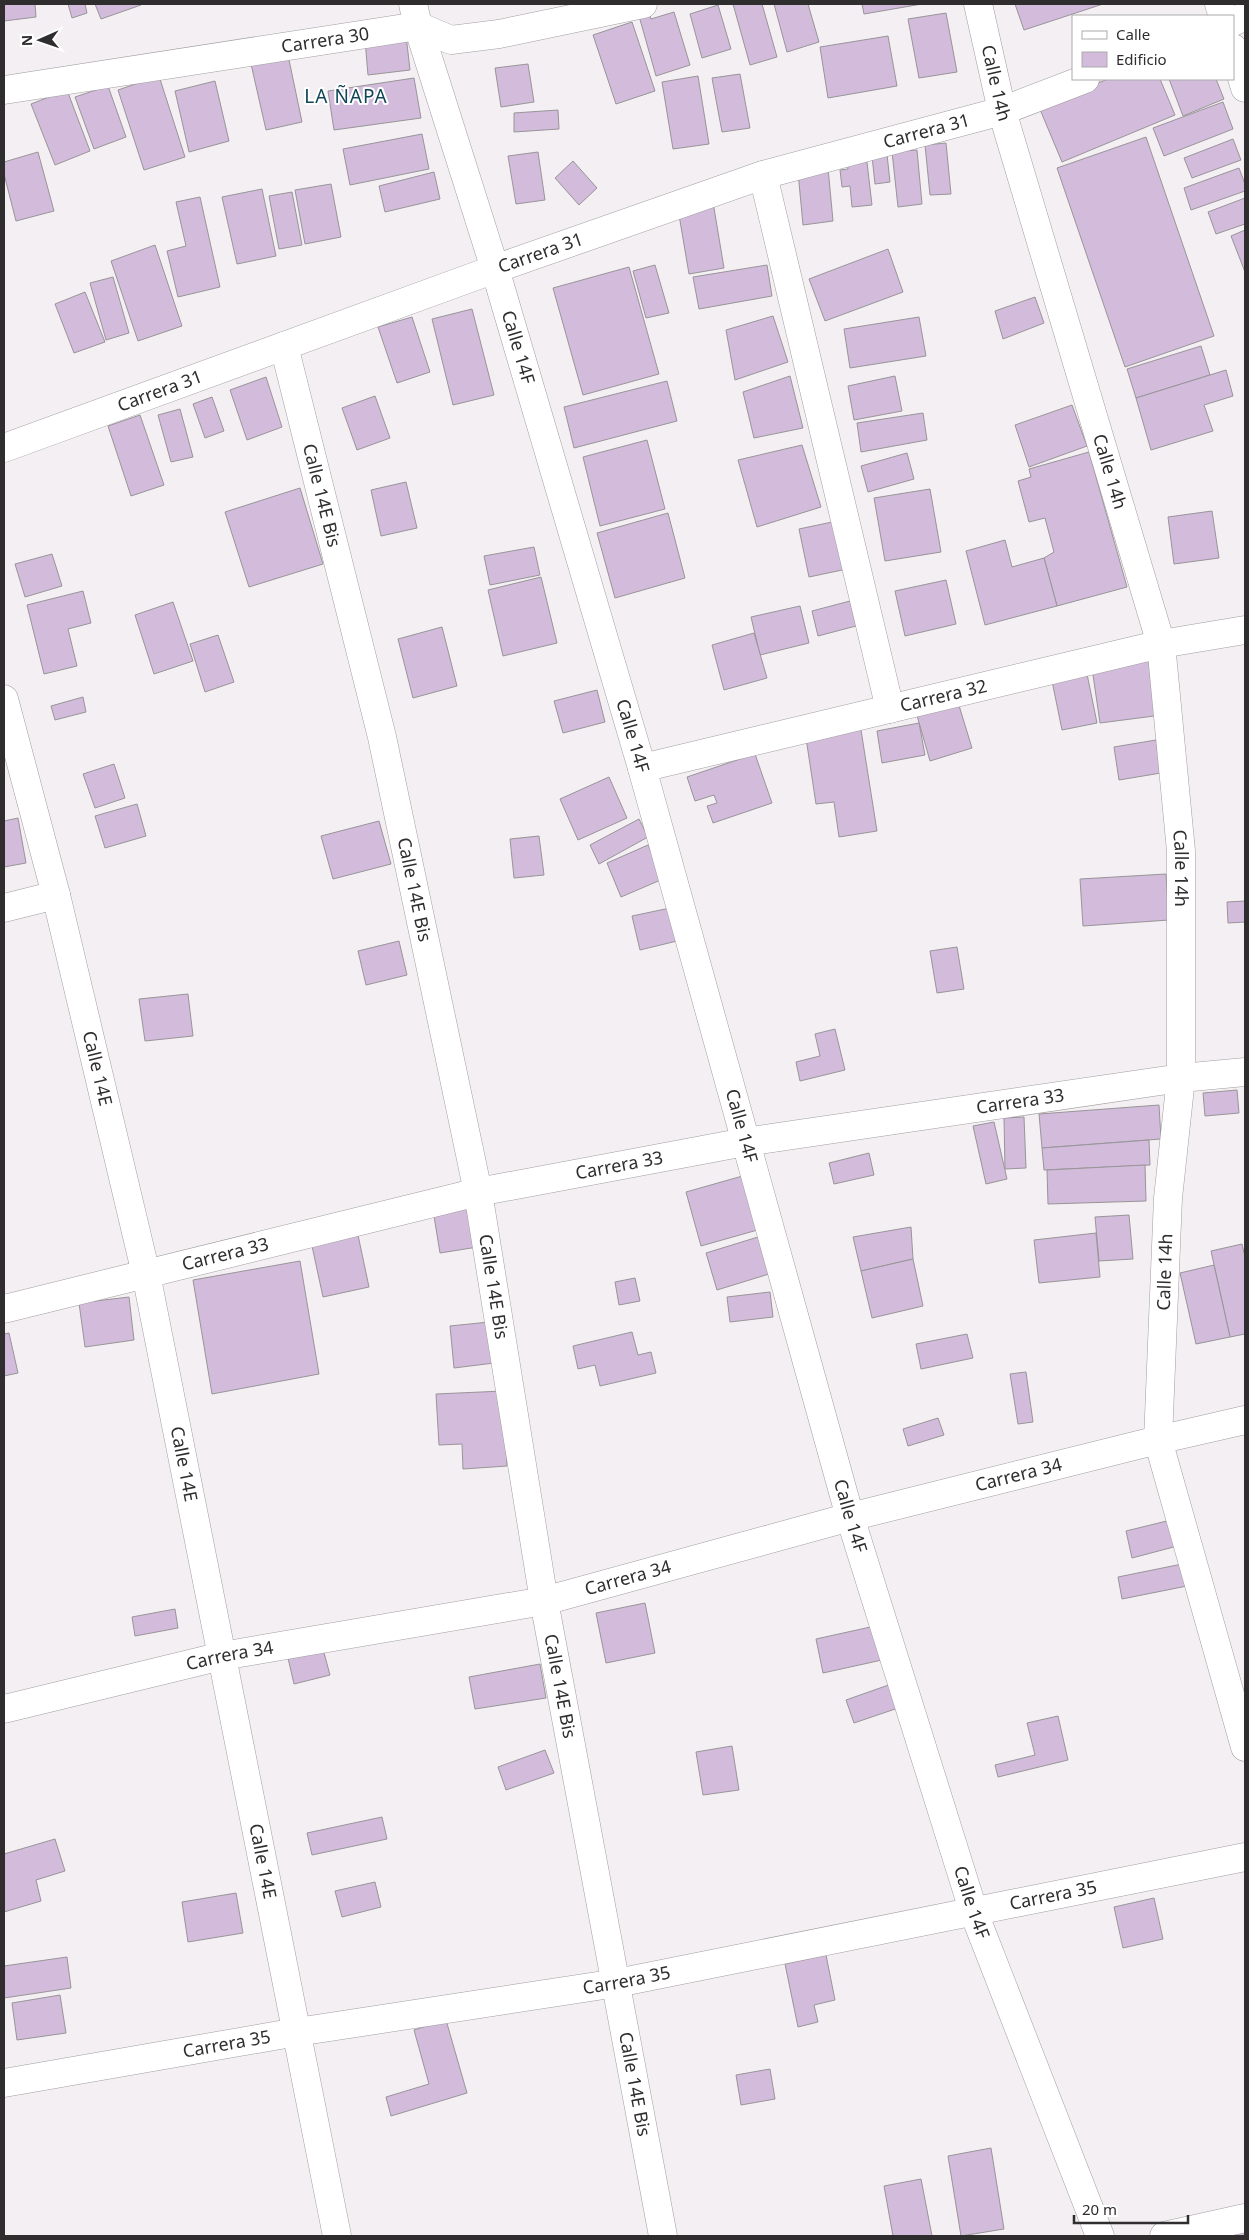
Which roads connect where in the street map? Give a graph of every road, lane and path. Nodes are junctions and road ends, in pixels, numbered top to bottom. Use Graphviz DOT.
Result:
graph roads {
  1 [pos="643,4"];
  2 [pos="978,4"];
  3 [pos="416,15"];
  4 [pos="1234,51"];
  5 [pos="1082,80"];
  6 [pos="1245,88"];
  7 [pos="4,90"];
  8 [pos="1002,111"];
  9 [pos="763,175"];
  10 [pos="496,269"];
  11 [pos="284,346"];
  12 [pos="4,448"];
  13 [pos="1245,630"];
  14 [pos="1161,644"];
  15 [pos="4,699"];
  16 [pos="890,709"];
  17 [pos="642,768"];
  18 [pos="56,895"];
  19 [pos="4,908"];
  20 [pos="1245,1072"];
  21 [pos="1182,1078"];
  22 [pos="744,1142"];
  23 [pos="478,1192"];
  24 [pos="146,1274"];
  25 [pos="4,1309"];
  26 [pos="1245,1420"];
  27 [pos="1158,1440"];
  28 [pos="850,1517"];
  29 [pos="544,1601"];
  30 [pos="222,1656"];
  31 [pos="4,1709"];
  32 [pos="1245,1747"];
  33 [pos="1245,1857"];
  34 [pos="974,1913"];
  35 [pos="617,1983"];
  36 [pos="297,2032"];
  37 [pos="4,2083"];
  38 [pos="1245,2218"];
  39 [pos="337,2236"];
  40 [pos="663,2236"];
  41 [pos="1100,2236"];
  42 [pos="1164,2236"];
  1 -- 3 [label="street"];
  2 -- 8 [label="street, Calle 14h"];
  3 -- 7 [label="street, Carrera 30"];
  3 -- 10 [label="street, Calle 14F"];
  4 -- 6 [label="street"];
  5 -- 8 [label="street, Carrera 31"];
  8 -- 9 [label="street, Carrera 31"];
  8 -- 14 [label="street, Calle 14h"];
  9 -- 10 [label="street, Carrera 31"];
  9 -- 16 [label="street"];
  10 -- 11 [label="street, Carrera 31"];
  10 -- 17 [label="street, Calle 14F"];
  11 -- 12 [label="street, Carrera 31"];
  11 -- 23 [label="street, Calle 14E Bis"];
  13 -- 14 [label="street, Carrera 32"];
  14 -- 16 [label="street, Carrera 32"];
  14 -- 21 [label="street, Calle 14h"];
  15 -- 18 [label="street, Calle 14E"];
  16 -- 17 [label="street, Carrera 32"];
  17 -- 22 [label="street, Calle 14F"];
  18 -- 19 [label="street"];
  18 -- 24 [label="street, Calle 14E"];
  20 -- 21 [label="street, Carrera 33"];
  21 -- 22 [label="street, Carrera 33"];
  21 -- 27 [label="street, Calle 14h"];
  22 -- 23 [label="street, Carrera 33"];
  22 -- 28 [label="street, Calle 14F"];
  23 -- 24 [label="street, Carrera 33"];
  23 -- 29 [label="street, Calle 14E Bis"];
  24 -- 25 [label="street, Carrera 33"];
  24 -- 30 [label="street, Calle 14E"];
  26 -- 27 [label="street, Carrera 34"];
  27 -- 28 [label="street, Carrera 34"];
  27 -- 32 [label="street, Calle 14h"];
  28 -- 29 [label="street, Carrera 34"];
  28 -- 34 [label="street, Calle 14F"];
  29 -- 30 [label="street, Carrera 34"];
  29 -- 35 [label="street, Calle 14E Bis"];
  30 -- 31 [label="street, Carrera 34"];
  30 -- 36 [label="street, Calle 14E"];
  33 -- 34 [label="street, Carrera 35"];
  34 -- 35 [label="street, Carrera 35"];
  34 -- 41 [label="street, Calle 14F"];
  35 -- 36 [label="street, Carrera 35"];
  35 -- 40 [label="street, Calle 14E Bis"];
  36 -- 37 [label="street, Carrera 35"];
  36 -- 39 [label="street, Calle 14E"];
  38 -- 42 [label="street"];
}
